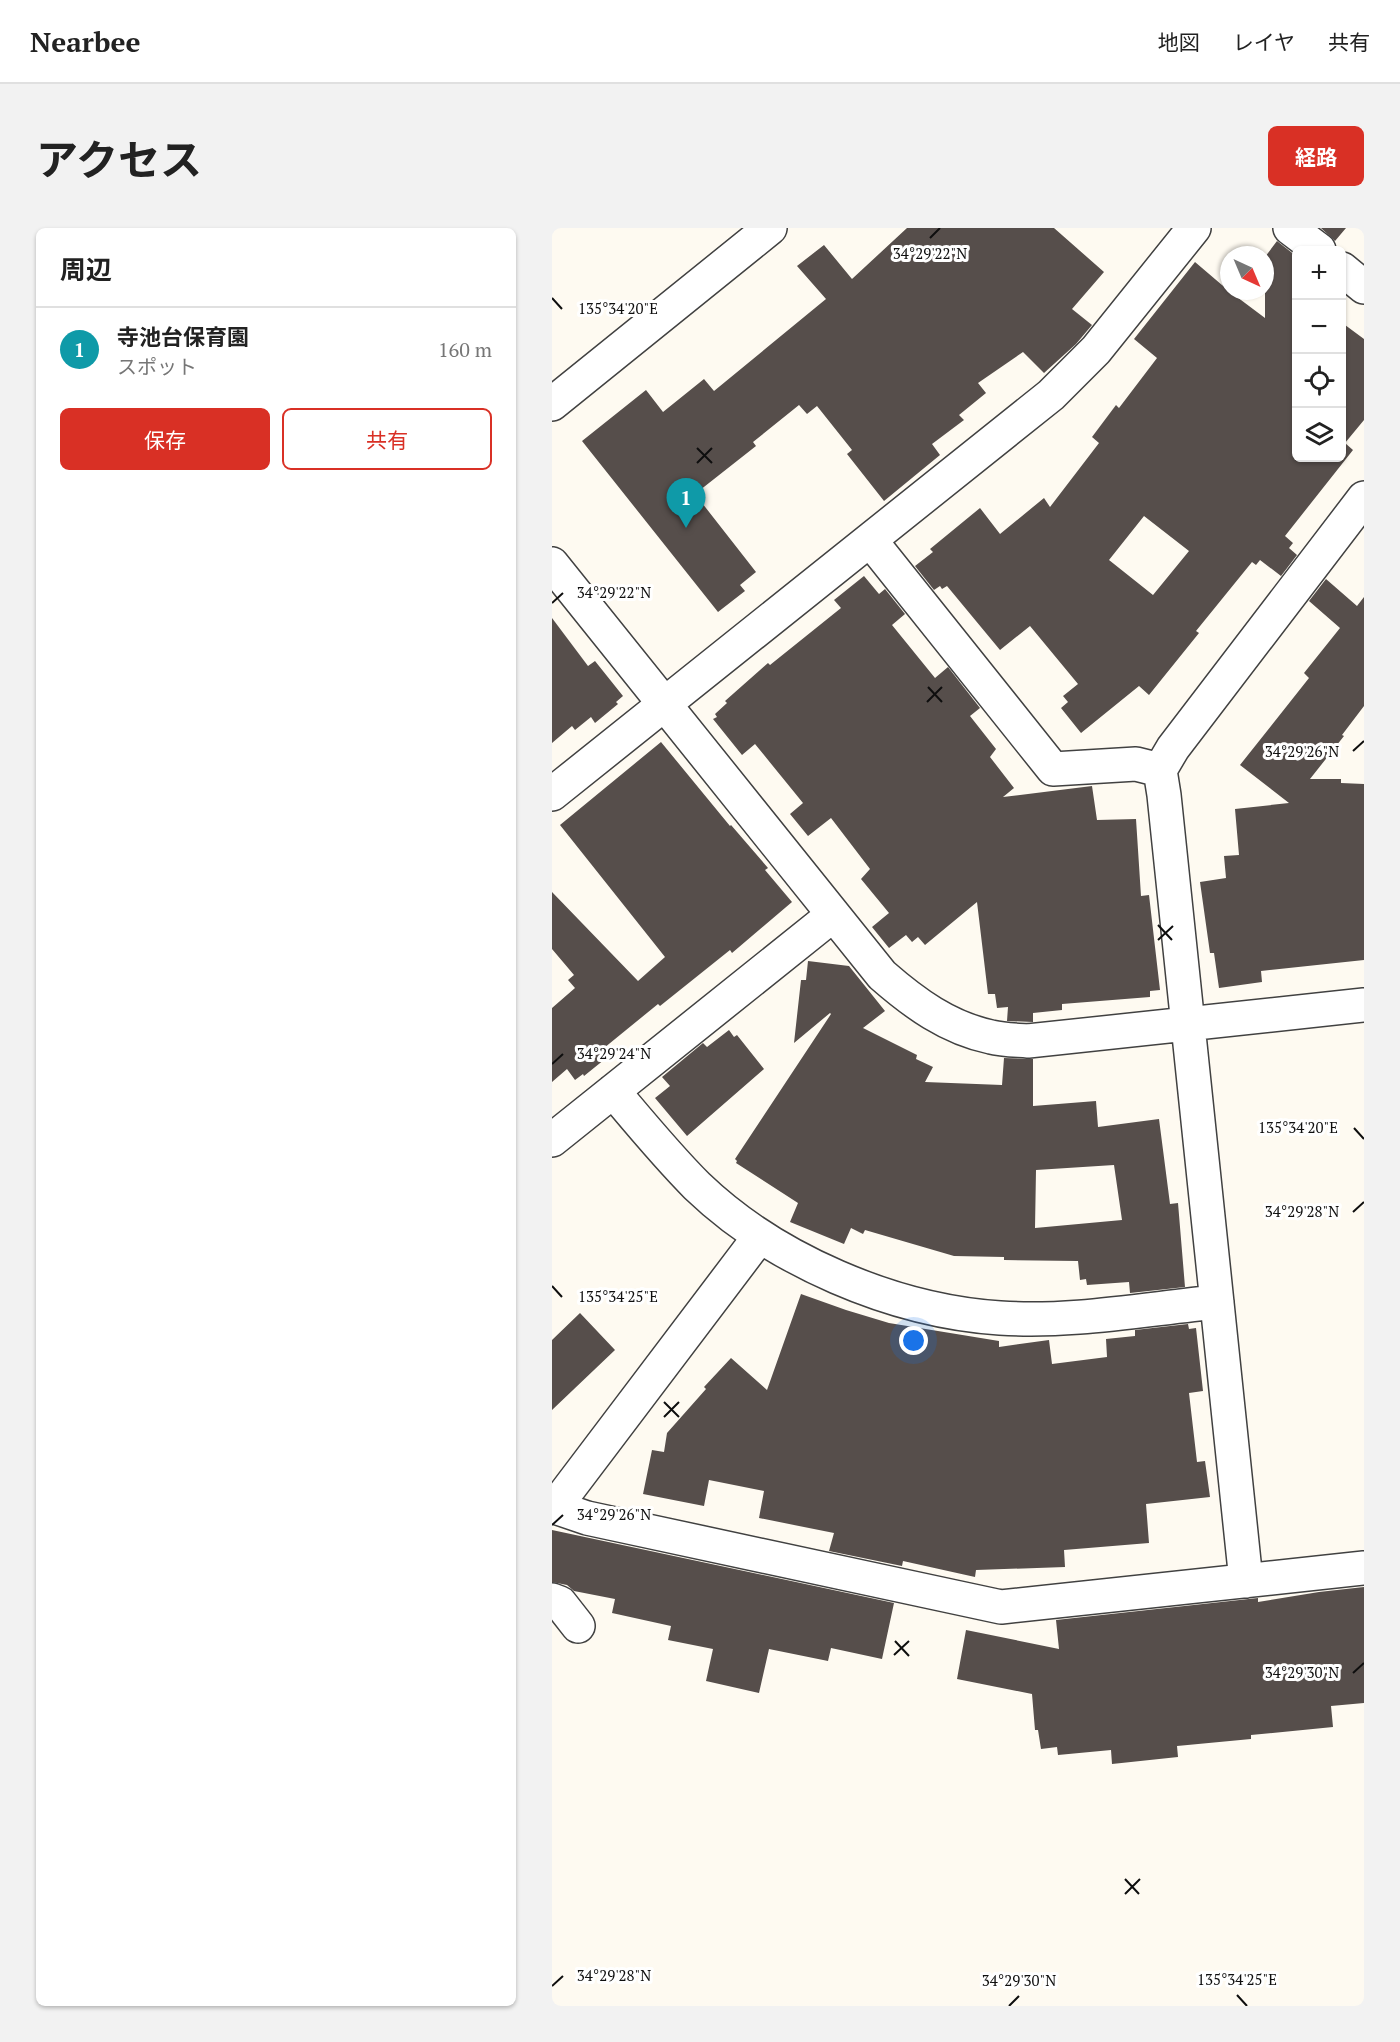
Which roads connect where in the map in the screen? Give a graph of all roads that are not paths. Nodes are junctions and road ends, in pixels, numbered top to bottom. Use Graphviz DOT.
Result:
graph roads {
  1 [pos="770,228"];
  2 [pos="1194,228"];
  3 [pos="1290,228"];
  4 [pos="1313,246"];
  5 [pos="1346,273"];
  6 [pos="1364,287"];
  7 [pos="552,404"];
  8 [pos="1364,498"];
  9 [pos="870,540"];
  10 [pos="552,564"];
  11 [pos="664,704"];
  12 [pos="1160,770"];
  13 [pos="552,794"];
  14 [pos="833,915"];
  15 [pos="1364,1005"];
  16 [pos="1188,1023"];
  17 [pos="613,1091"];
  18 [pos="552,1140"];
  19 [pos="760,1236"];
  20 [pos="1217,1302"];
  21 [pos="554,1507"];
  22 [pos="1364,1568"];
  23 [pos="1246,1581"];
  24 [pos="552,1600"];
  25 [pos="578,1626"];
  1 -- 7 [label="street"];
  2 -- 9 [label="street"];
  3 -- 4 [label="street"];
  5 -- 6 [label="street"];
  8 -- 12 [label="street"];
  9 -- 11 [label="street"];
  9 -- 12 [label="street"];
  10 -- 11 [label="street"];
  11 -- 13 [label="street"];
  11 -- 14 [label="street"];
  12 -- 16 [label="street"];
  14 -- 16 [label="street"];
  14 -- 17 [label="street"];
  15 -- 16 [label="street"];
  16 -- 20 [label="street"];
  17 -- 18 [label="street"];
  17 -- 19 [label="street"];
  19 -- 20 [label="street"];
  19 -- 21 [label="street"];
  20 -- 23 [label="street"];
  21 -- 23 [label="street"];
  22 -- 23 [label="street"];
  24 -- 25 [label="street"];
}
